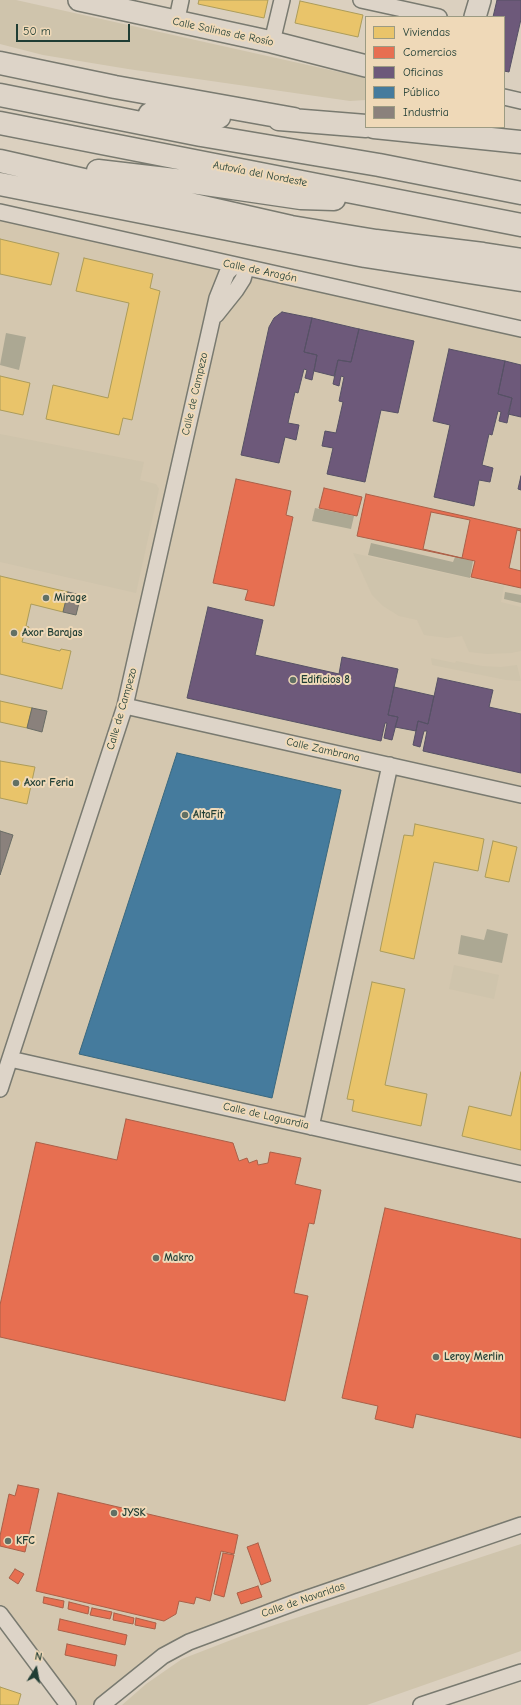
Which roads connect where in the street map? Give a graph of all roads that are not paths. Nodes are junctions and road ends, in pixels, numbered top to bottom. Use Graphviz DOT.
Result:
graph roads {
  1 [pos="82,0"];
  2 [pos="282,0"];
  3 [pos="361,0"];
  4 [pos="480,0"];
  5 [pos="409,5"];
  6 [pos="378,11"];
  7 [pos="436,16"];
  8 [pos="475,16"];
  9 [pos="272,42"];
  10 [pos="0,63"];
  11 [pos="365,65"];
  12 [pos="0,95"];
  13 [pos="505,97"];
  14 [pos="521,101"];
  15 [pos="78,112"];
  16 [pos="294,119"];
  17 [pos="0,123"];
  18 [pos="365,126"];
  19 [pos="384,128"];
  20 [pos="521,142"];
  21 [pos="0,154"];
  22 [pos="0,161"];
  23 [pos="0,184"];
  24 [pos="521,193"];
  25 [pos="415,204"];
  26 [pos="0,212"];
  27 [pos="521,225"];
  28 [pos="521,260"];
  29 [pos="238,266"];
  30 [pos="521,280"];
  31 [pos="521,329"];
  32 [pos="125,706"];
  33 [pos="390,765"];
  34 [pos="521,795"];
  35 [pos="10,1059"];
  36 [pos="0,1089"];
  37 [pos="311,1127"];
  38 [pos="521,1174"];
  39 [pos="521,1526"];
  40 [pos="0,1614"];
  41 [pos="521,1672"];
  42 [pos="68,1705"];
  43 [pos="102,1705"];
  44 [pos="421,1705"];
  1 -- 9 [label="street, Calle Salinas de Rosío"];
  2 -- 9 [label="street"];
  3 -- 6 [label="street"];
  4 -- 8 [label="street"];
  5 -- 6 [label="street"];
  5 -- 7 [label="street"];
  9 -- 11 [label="street, Calle Salinas de Rosío"];
  10 -- 16 [label="highway"];
  12 -- 15 [label="highway"];
  13 -- 14 [label="street"];
  15 -- 16 [label="highway"];
  15 -- 24 [label="highway"];
  16 -- 18 [label="highway"];
  17 -- 25 [label="highway, Autovía del Nordeste"];
  19 -- 20 [label="highway"];
  21 -- 25 [label="highway"];
  22 -- 28 [label="highway"];
  23 -- 30 [label="highway"];
  25 -- 27 [label="highway, Autovía del Nordeste"];
  26 -- 29 [label="street, Calle de Aragón"];
  29 -- 31 [label="street, Calle de Aragón"];
  29 -- 32 [label="street, Calle de Campezo"];
  32 -- 33 [label="street, Calle Zambrana"];
  32 -- 35 [label="street, Calle de Campezo"];
  33 -- 34 [label="street, Calle Zambrana"];
  33 -- 37 [label="street"];
  35 -- 36 [label="street, Calle de Campezo"];
  35 -- 37 [label="street, Calle de Laguardia"];
  37 -- 38 [label="street, Calle de Laguardia"];
  39 -- 43 [label="street, Calle de Navaridas"];
  40 -- 42 [label="street"];
  41 -- 44 [label="street"];
}
